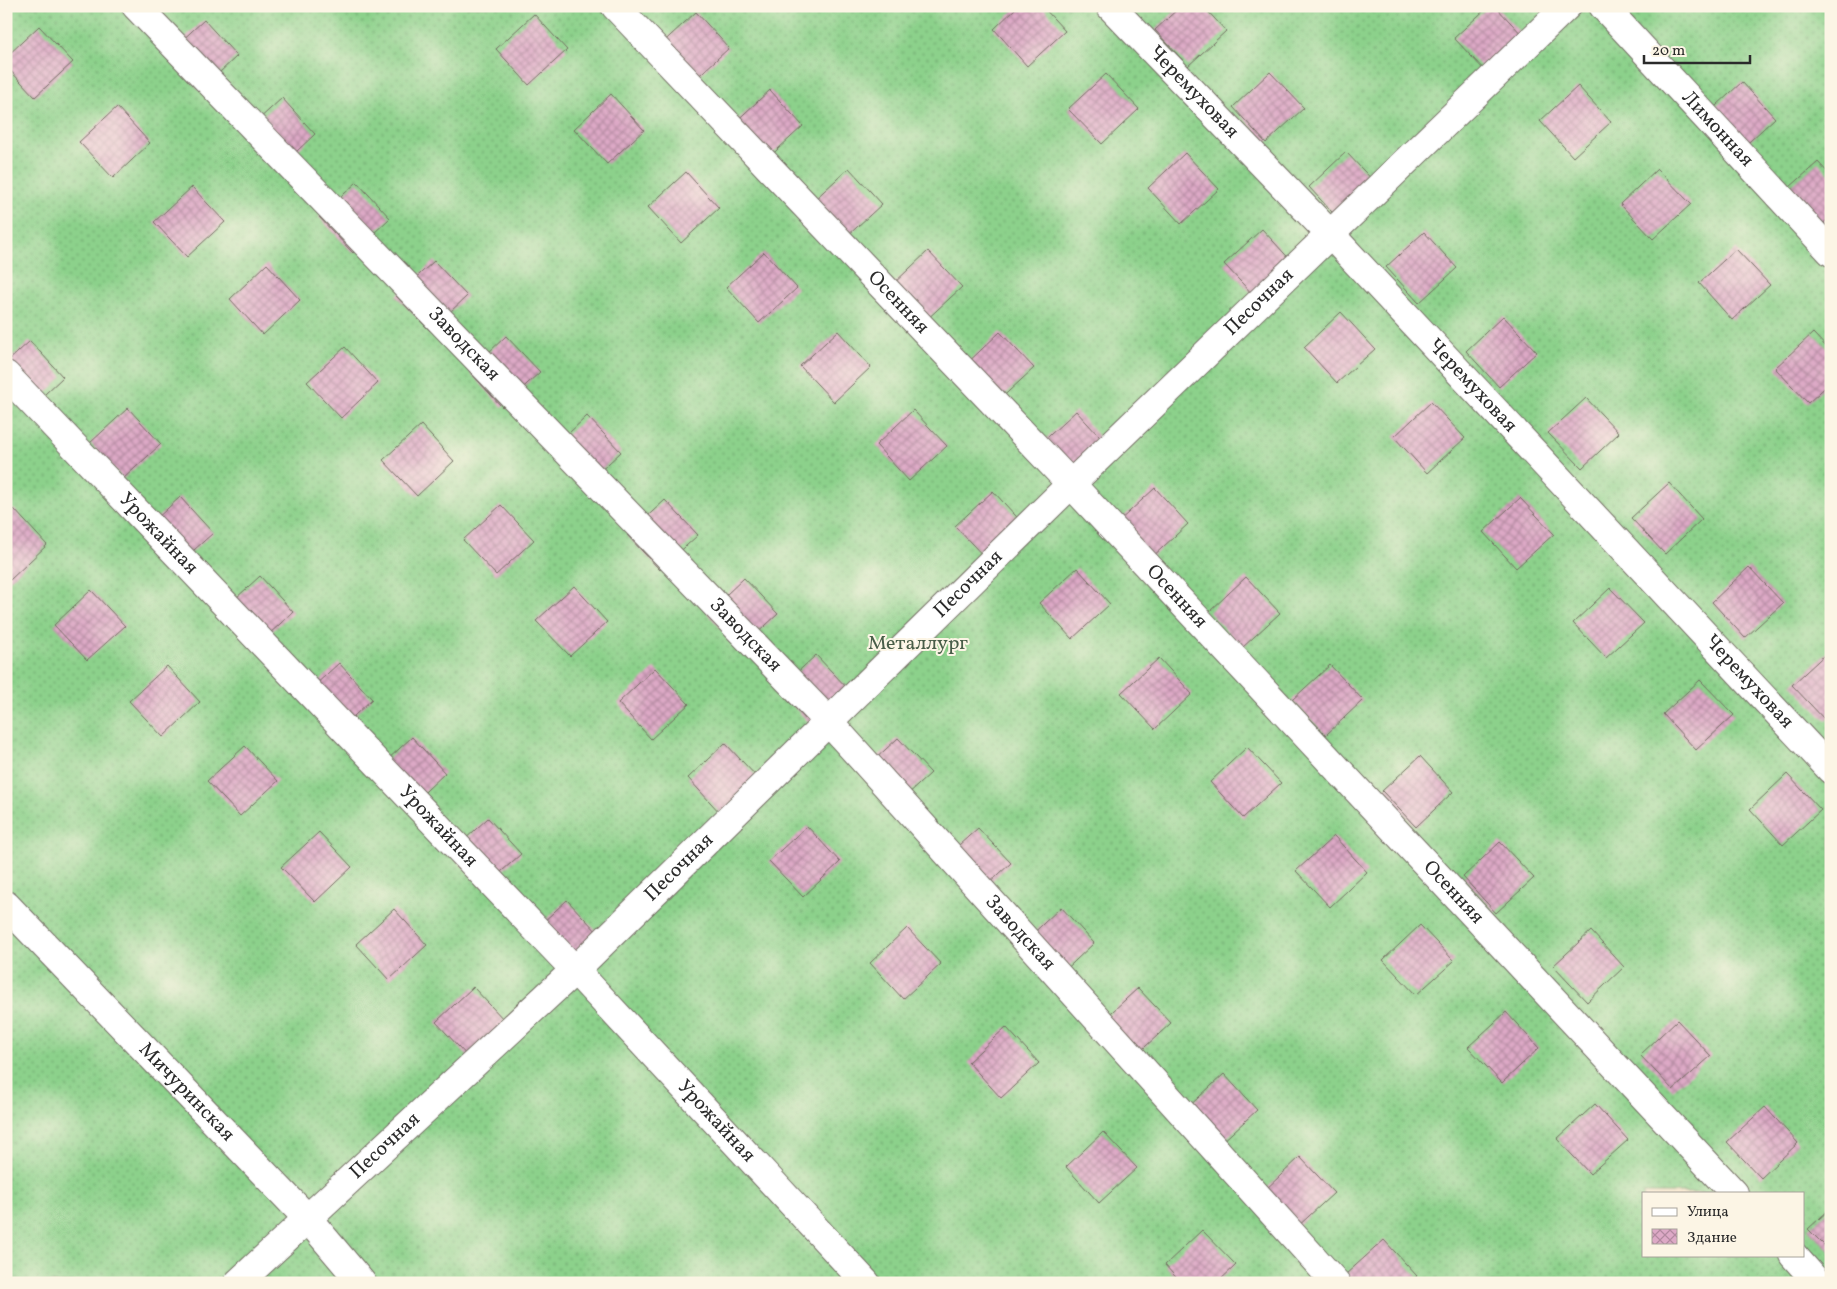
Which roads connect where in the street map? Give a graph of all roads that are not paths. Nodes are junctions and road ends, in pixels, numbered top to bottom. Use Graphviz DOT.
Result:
graph roads {
  1 [pos="136,6"];
  2 [pos="615,6"];
  3 [pos="1110,6"];
  4 [pos="1567,6"];
  5 [pos="1603,6"];
  6 [pos="1330,234"];
  7 [pos="1831,252"];
  8 [pos="6,375"];
  9 [pos="1071,484"];
  10 [pos="828,721"];
  11 [pos="1831,770"];
  12 [pos="6,905"];
  13 [pos="575,970"];
  14 [pos="1733,1192"];
  15 [pos="308,1219"];
  16 [pos="1794,1256"];
  17 [pos="238,1283"];
  18 [pos="362,1283"];
  19 [pos="866,1283"];
  20 [pos="1336,1283"];
  21 [pos="1818,1283"];
  1 -- 10 [label="street, Заводская"];
  2 -- 9 [label="street, Осенняя"];
  3 -- 6 [label="street, Черемуховая"];
  4 -- 6 [label="street, Песочная"];
  5 -- 7 [label="street, Лимонная"];
  6 -- 9 [label="street, Песочная"];
  6 -- 11 [label="street, Черемуховая"];
  8 -- 13 [label="street, Урожайная"];
  9 -- 10 [label="street, Песочная"];
  9 -- 14 [label="street, Осенняя"];
  10 -- 13 [label="street, Песочная"];
  10 -- 20 [label="street, Заводская"];
  12 -- 15 [label="street, Мичуринская"];
  13 -- 15 [label="street, Песочная"];
  13 -- 19 [label="street, Урожайная"];
  15 -- 17 [label="street, Песочная"];
  15 -- 18 [label="street, Мичуринская"];
  16 -- 21 [label="street"];
}
